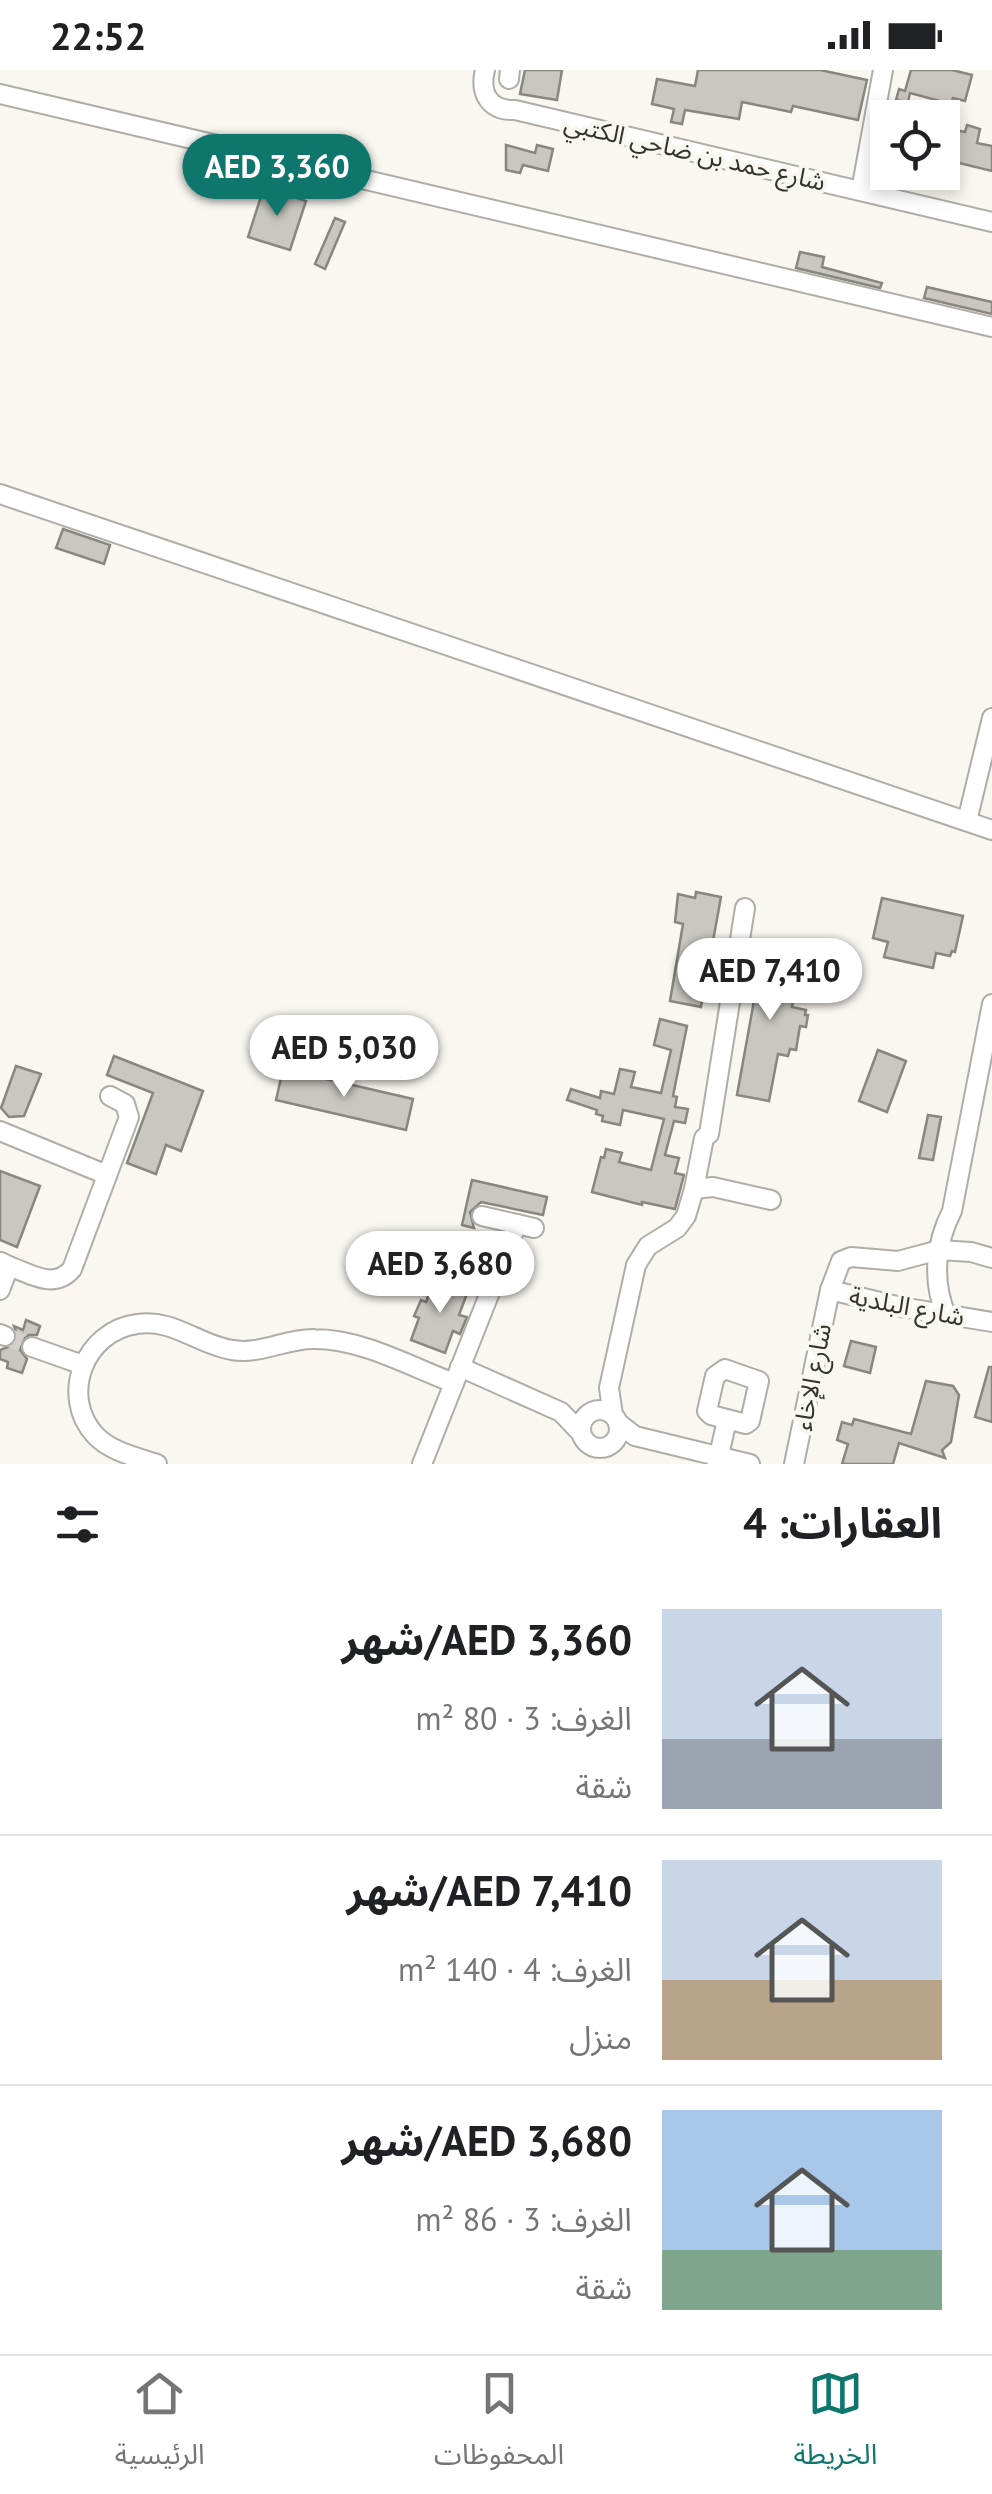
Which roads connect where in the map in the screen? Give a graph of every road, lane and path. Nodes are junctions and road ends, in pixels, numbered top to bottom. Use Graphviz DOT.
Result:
graph roads {
  1 [pos="883,70"];
  2 [pos="485,71"];
  3 [pos="0,94"];
  4 [pos="862,191"];
  5 [pos="992,222"];
  6 [pos="992,327"];
  7 [pos="0,494"];
  8 [pos="992,718"];
  9 [pos="967,821"];
  10 [pos="992,830"];
  11 [pos="744,908"];
  12 [pos="992,1004"];
  13 [pos="988,1050"];
  14 [pos="110,1096"];
  15 [pos="0,1131"];
  16 [pos="107,1175"];
  17 [pos="694,1189"];
  18 [pos="772,1200"];
  19 [pos="952,1211"];
  20 [pos="482,1216"];
  21 [pos="939,1250"];
  22 [pos="971,1252"];
  23 [pos="992,1258"];
  24 [pos="5,1264"];
  25 [pos="0,1290"];
  26 [pos="830,1290"];
  27 [pos="946,1316"];
  28 [pos="992,1322"];
  29 [pos="32,1346"];
  30 [pos="83,1365"];
  31 [pos="457,1375"];
  32 [pos="608,1388"];
  33 [pos="560,1412"];
  34 [pos="590,1412"];
  35 [pos="615,1419"];
  36 [pos="727,1420"];
  37 [pos="635,1436"];
  38 [pos="614,1442"];
  39 [pos="585,1448"];
  40 [pos="718,1460"];
  41 [pos="157,1464"];
  42 [pos="422,1464"];
  43 [pos="750,1464"];
  44 [pos="794,1464"];
  1 -- 4 [label="street"];
  2 -- 4 [label="street, شارع حمد بن ضاحي الكتبي"];
  3 -- 6 [label="street"];
  4 -- 5 [label="street, شارع حمد بن ضاحي الكتبي"];
  7 -- 9 [label="street"];
  8 -- 9 [label="street"];
  9 -- 10 [label="street"];
  11 -- 17 [label="street"];
  12 -- 13 [label="street"];
  13 -- 19 [label="street"];
  14 -- 16 [label="street"];
  15 -- 16 [label="street"];
  16 -- 24 [label="street"];
  17 -- 18 [label="street"];
  17 -- 32 [label="street"];
  19 -- 21 [label="street"];
  19 -- 22 [label="street"];
  20 -- 31 [label="street"];
  21 -- 22 [label="street, شارع البلدية"];
  21 -- 26 [label="street, شارع البلدية"];
  21 -- 27 [label="street"];
  22 -- 23 [label="street, شارع البلدية"];
  24 -- 25 [label="street"];
  26 -- 27 [label="street, شارع البلدية"];
  26 -- 44 [label="street, شارع الإخاء"];
  27 -- 28 [label="street, شارع البلدية"];
  29 -- 30 [label="street"];
  30 -- 31 [label="street"];
  30 -- 41 [label="street"];
  31 -- 33 [label="street"];
  31 -- 42 [label="street"];
  32 -- 34 [label="street"];
  32 -- 35 [label="street"];
  33 -- 34 [label="street"];
  33 -- 39 [label="street"];
  34 -- 35 [label="street"];
  34 -- 39 [label="street"];
  35 -- 37 [label="street"];
  35 -- 38 [label="street"];
  36 -- 40 [label="street"];
  37 -- 38 [label="street"];
  37 -- 40 [label="street"];
  38 -- 39 [label="street"];
  40 -- 43 [label="street"];
}
